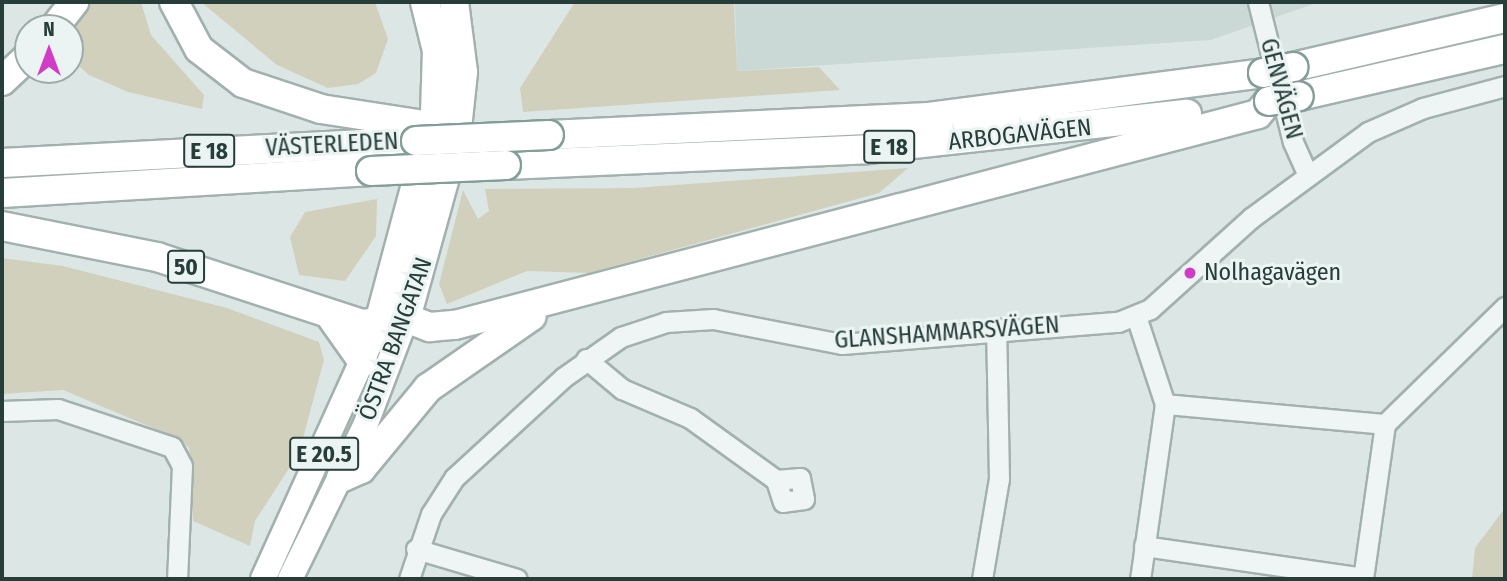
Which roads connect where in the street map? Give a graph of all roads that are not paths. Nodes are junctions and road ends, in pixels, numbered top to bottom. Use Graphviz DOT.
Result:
graph roads {
  1 [pos="173,2"];
  2 [pos="425,2"];
  3 [pos="454,2"];
  4 [pos="1258,2"];
  5 [pos="1505,18"];
  6 [pos="1505,49"];
  7 [pos="1505,86"];
  8 [pos="1269,101"];
  9 [pos="417,132"];
  10 [pos="550,135"];
  11 [pos="453,139"];
  12 [pos="2,163"];
  13 [pos="438,169"];
  14 [pos="1308,175"];
  15 [pos="2,193"];
  16 [pos="2,226"];
  17 [pos="396,268"];
  18 [pos="545,300"];
  19 [pos="1505,307"];
  20 [pos="327,313"];
  21 [pos="1136,316"];
  22 [pos="406,318"];
  23 [pos="377,326"];
  24 [pos="996,328"];
  25 [pos="586,359"];
  26 [pos="363,362"];
  27 [pos="1165,404"];
  28 [pos="2,411"];
  29 [pos="1385,424"];
  30 [pos="341,478"];
  31 [pos="776,480"];
  32 [pos="1144,546"];
  33 [pos="416,549"];
  34 [pos="177,579"];
  35 [pos="263,579"];
  36 [pos="290,579"];
  37 [pos="409,579"];
  38 [pos="517,579"];
  39 [pos="982,579"];
  40 [pos="1140,579"];
  41 [pos="1363,579"];
  1 -- 9 [label="highway, E 18"];
  2 -- 13 [label="highway, E 20.5"];
  3 -- 13 [label="highway, E 20.5"];
  4 -- 14 [label="street, GENVÄGEN"];
  5 -- 10 [label="highway, ARBOGAVÄGEN / E 18, bridge"];
  6 -- 8 [label="highway, ARBOGAVÄGEN / E 18, bridge"];
  7 -- 14 [label="street"];
  8 -- 13 [label="highway, ARBOGAVÄGEN / E 18, bridge"];
  8 -- 18 [label="highway, E 18"];
  9 -- 10 [label="highway, E 18, bridge"];
  9 -- 11 [label="highway, VÄSTERLEDEN / E 18, bridge"];
  9 -- 12 [label="highway, VÄSTERLEDEN / E 18"];
  10 -- 11 [label="highway, ARBOGAVÄGEN / E 18, bridge"];
  13 -- 15 [label="highway, VÄSTERLEDEN / E 18, bridge"];
  13 -- 17 [label="highway, ÖSTRA BANGATAN / E 20.5"];
  13 -- 22 [label="highway, ÖSTRA BANGATAN / E 20.5"];
  14 -- 21 [label="street"];
  16 -- 20 [label="highway, 50"];
  17 -- 22 [label="highway"];
  17 -- 23 [label="highway, ÖSTRA BANGATAN / E 20.5"];
  18 -- 22 [label="highway, E 18"];
  18 -- 30 [label="highway, E 18"];
  19 -- 29 [label="street"];
  20 -- 23 [label="highway, 50"];
  20 -- 26 [label="highway"];
  21 -- 24 [label="street, GLANSHAMMARSVÄGEN"];
  21 -- 27 [label="street"];
  22 -- 23 [label="highway, 50"];
  22 -- 30 [label="main road, ÖSTRA BANGATAN / E 20.5"];
  23 -- 26 [label="main road, ÖSTRA BANGATAN / E 20.5"];
  24 -- 25 [label="street, GLANSHAMMARSVÄGEN"];
  24 -- 39 [label="street"];
  25 -- 31 [label="street"];
  25 -- 33 [label="street, GLANSHAMMARSVÄGEN"];
  26 -- 35 [label="main road, ÖSTRA BANGATAN / E 20.5"];
  27 -- 29 [label="street"];
  27 -- 32 [label="street"];
  28 -- 34 [label="street"];
  29 -- 41 [label="street"];
  30 -- 36 [label="main road, ÖSTRA BANGATAN / E 20.5"];
  32 -- 40 [label="street"];
  32 -- 41 [label="street"];
  33 -- 37 [label="street, GLANSHAMMARSVÄGEN"];
  33 -- 38 [label="street"];
}
